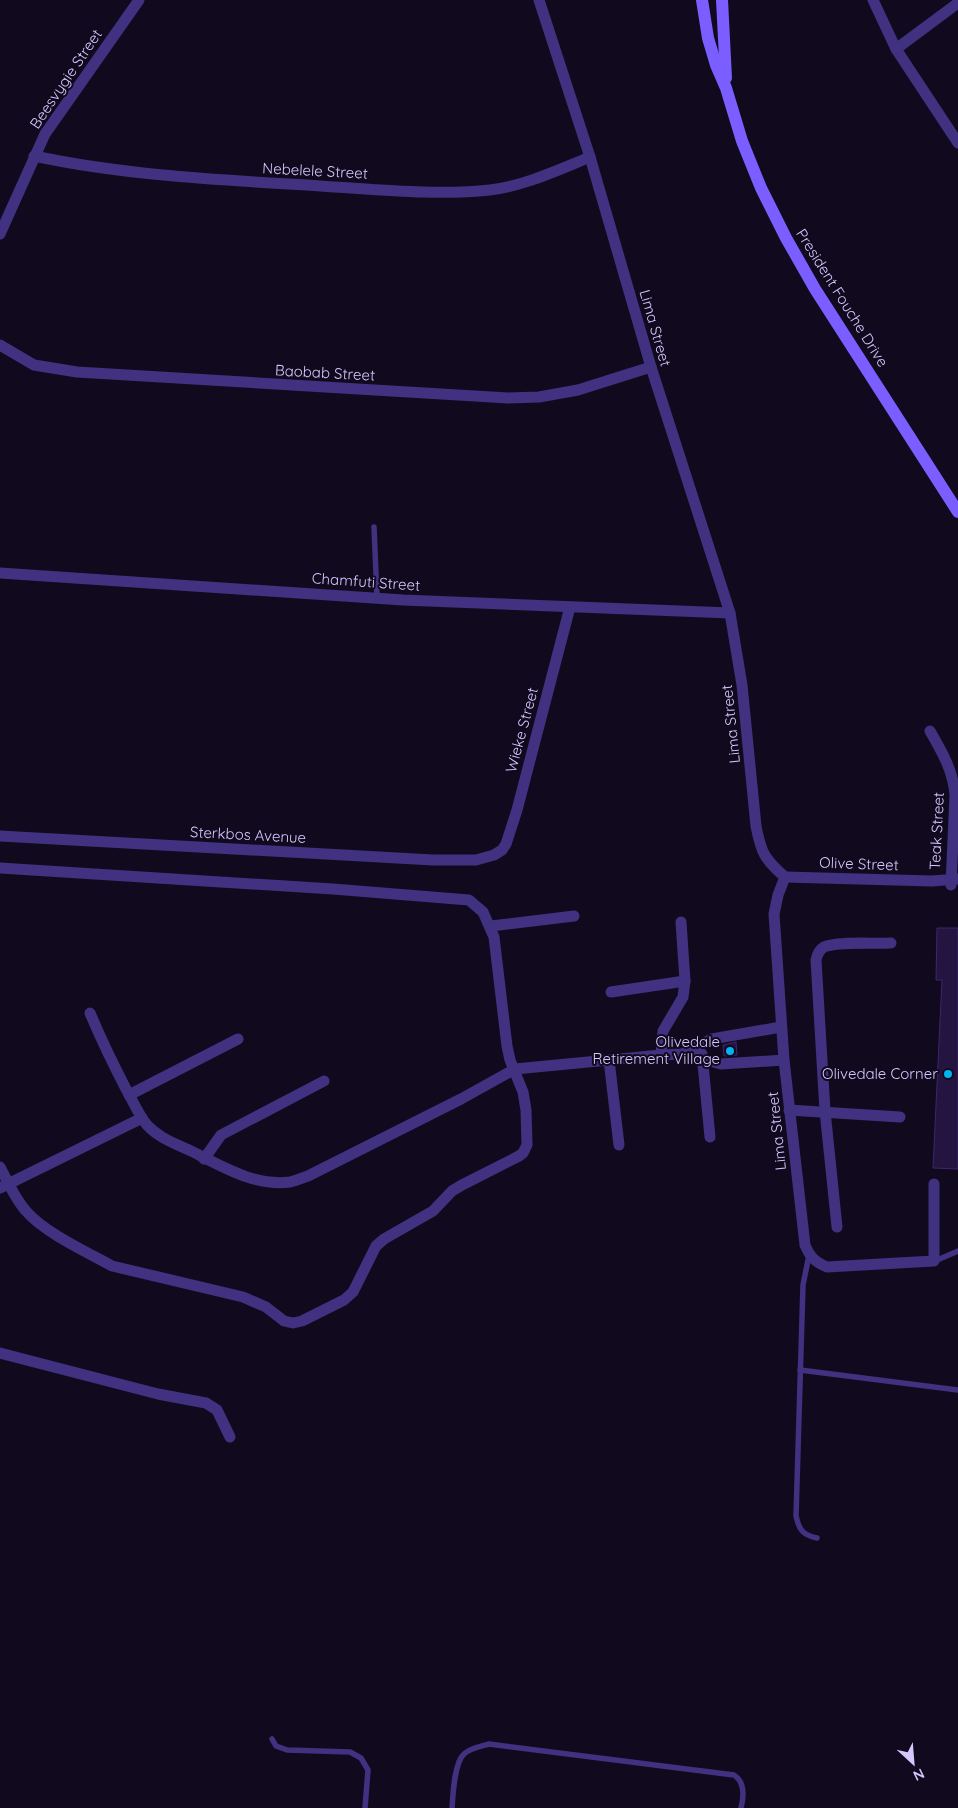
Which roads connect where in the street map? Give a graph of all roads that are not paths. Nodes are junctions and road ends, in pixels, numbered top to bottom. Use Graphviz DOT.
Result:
graph roads {
  1 [pos="139,0"];
  2 [pos="539,0"];
  3 [pos="702,0"];
  4 [pos="722,0"];
  5 [pos="873,0"];
  6 [pos="958,3"];
  7 [pos="896,49"];
  8 [pos="726,88"];
  9 [pos="958,143"];
  10 [pos="34,156"];
  11 [pos="590,157"];
  12 [pos="0,234"];
  13 [pos="0,344"];
  14 [pos="651,367"];
  15 [pos="958,512"];
  16 [pos="374,527"];
  17 [pos="0,573"];
  18 [pos="378,598"];
  19 [pos="570,607"];
  20 [pos="730,613"];
  21 [pos="930,731"];
  22 [pos="0,836"];
  23 [pos="494,855"];
  24 [pos="0,868"];
  25 [pos="785,877"];
  26 [pos="954,882"];
  27 [pos="574,916"];
  28 [pos="681,922"];
  29 [pos="491,926"];
  30 [pos="891,943"];
  31 [pos="685,980"];
  32 [pos="611,992"];
  33 [pos="90,1013"];
  34 [pos="781,1027"];
  35 [pos="238,1039"];
  36 [pos="700,1045"];
  37 [pos="683,1054"];
  38 [pos="661,1055"];
  39 [pos="609,1060"];
  40 [pos="702,1060"];
  41 [pos="784,1060"];
  42 [pos="515,1070"];
  43 [pos="324,1081"];
  44 [pos="129,1095"];
  45 [pos="789,1110"];
  46 [pos="825,1111"];
  47 [pos="900,1117"];
  48 [pos="142,1118"];
  49 [pos="710,1137"];
  50 [pos="619,1145"];
  51 [pos="204,1158"];
  52 [pos="0,1167"];
  53 [pos="934,1184"];
  54 [pos="4,1186"];
  55 [pos="837,1227"];
  56 [pos="958,1251"];
  57 [pos="810,1255"];
  58 [pos="934,1261"];
  59 [pos="0,1353"];
  60 [pos="800,1370"];
  61 [pos="958,1390"];
  62 [pos="230,1437"];
  63 [pos="816,1538"];
  64 [pos="272,1739"];
  65 [pos="365,1808"];
  66 [pos="452,1808"];
  67 [pos="741,1808"];
  1 -- 10 [label="street, Beesvygie Street"];
  2 -- 11 [label="street, Lima Street"];
  3 -- 8 [label="street, President Fouche Drive"];
  4 -- 8 [label="street, President Fouche Drive"];
  5 -- 7 [label="street"];
  6 -- 7 [label="street"];
  7 -- 9 [label="street"];
  8 -- 15 [label="street, President Fouche Drive"];
  10 -- 11 [label="street, Nebelele Street"];
  10 -- 12 [label="street, Beesvygie Street"];
  11 -- 14 [label="street, Lima Street"];
  13 -- 14 [label="street, Baobab Street"];
  14 -- 20 [label="street, Lima Street"];
  16 -- 18 [label="lane"];
  17 -- 18 [label="street, Chamfuti Street"];
  18 -- 19 [label="street, Chamfuti Street"];
  19 -- 20 [label="street, Chamfuti Street"];
  19 -- 23 [label="street, Wieke Street"];
  20 -- 25 [label="street, Lima Street"];
  21 -- 26 [label="street, Teak Street"];
  22 -- 23 [label="street, Sterkbos Avenue"];
  24 -- 29 [label="street"];
  25 -- 26 [label="street, Olive Street"];
  25 -- 34 [label="street, Lima Street"];
  27 -- 29 [label="street"];
  28 -- 31 [label="street"];
  29 -- 42 [label="street"];
  30 -- 46 [label="street"];
  31 -- 32 [label="street"];
  31 -- 38 [label="street"];
  33 -- 44 [label="street"];
  34 -- 36 [label="street"];
  34 -- 41 [label="street, Lima Street"];
  35 -- 44 [label="street"];
  36 -- 37 [label="street"];
  36 -- 40 [label="street"];
  37 -- 38 [label="street"];
  37 -- 40 [label="street"];
  38 -- 39 [label="street"];
  39 -- 42 [label="street"];
  39 -- 50 [label="street"];
  40 -- 41 [label="street"];
  40 -- 49 [label="street"];
  41 -- 45 [label="street, Lima Street"];
  42 -- 51 [label="street"];
  42 -- 54 [label="street"];
  43 -- 51 [label="street"];
  44 -- 48 [label="street"];
  45 -- 46 [label="street"];
  45 -- 57 [label="street, Lima Street"];
  46 -- 47 [label="street"];
  46 -- 55 [label="street"];
  48 -- 51 [label="street"];
  48 -- 54 [label="street"];
  52 -- 54 [label="street"];
  53 -- 58 [label="street"];
  56 -- 58 [label="lane"];
  57 -- 58 [label="street"];
  57 -- 60 [label="lane"];
  59 -- 62 [label="street"];
  60 -- 61 [label="lane"];
  60 -- 63 [label="lane"];
  64 -- 65 [label="lane"];
  66 -- 67 [label="lane"];
}
